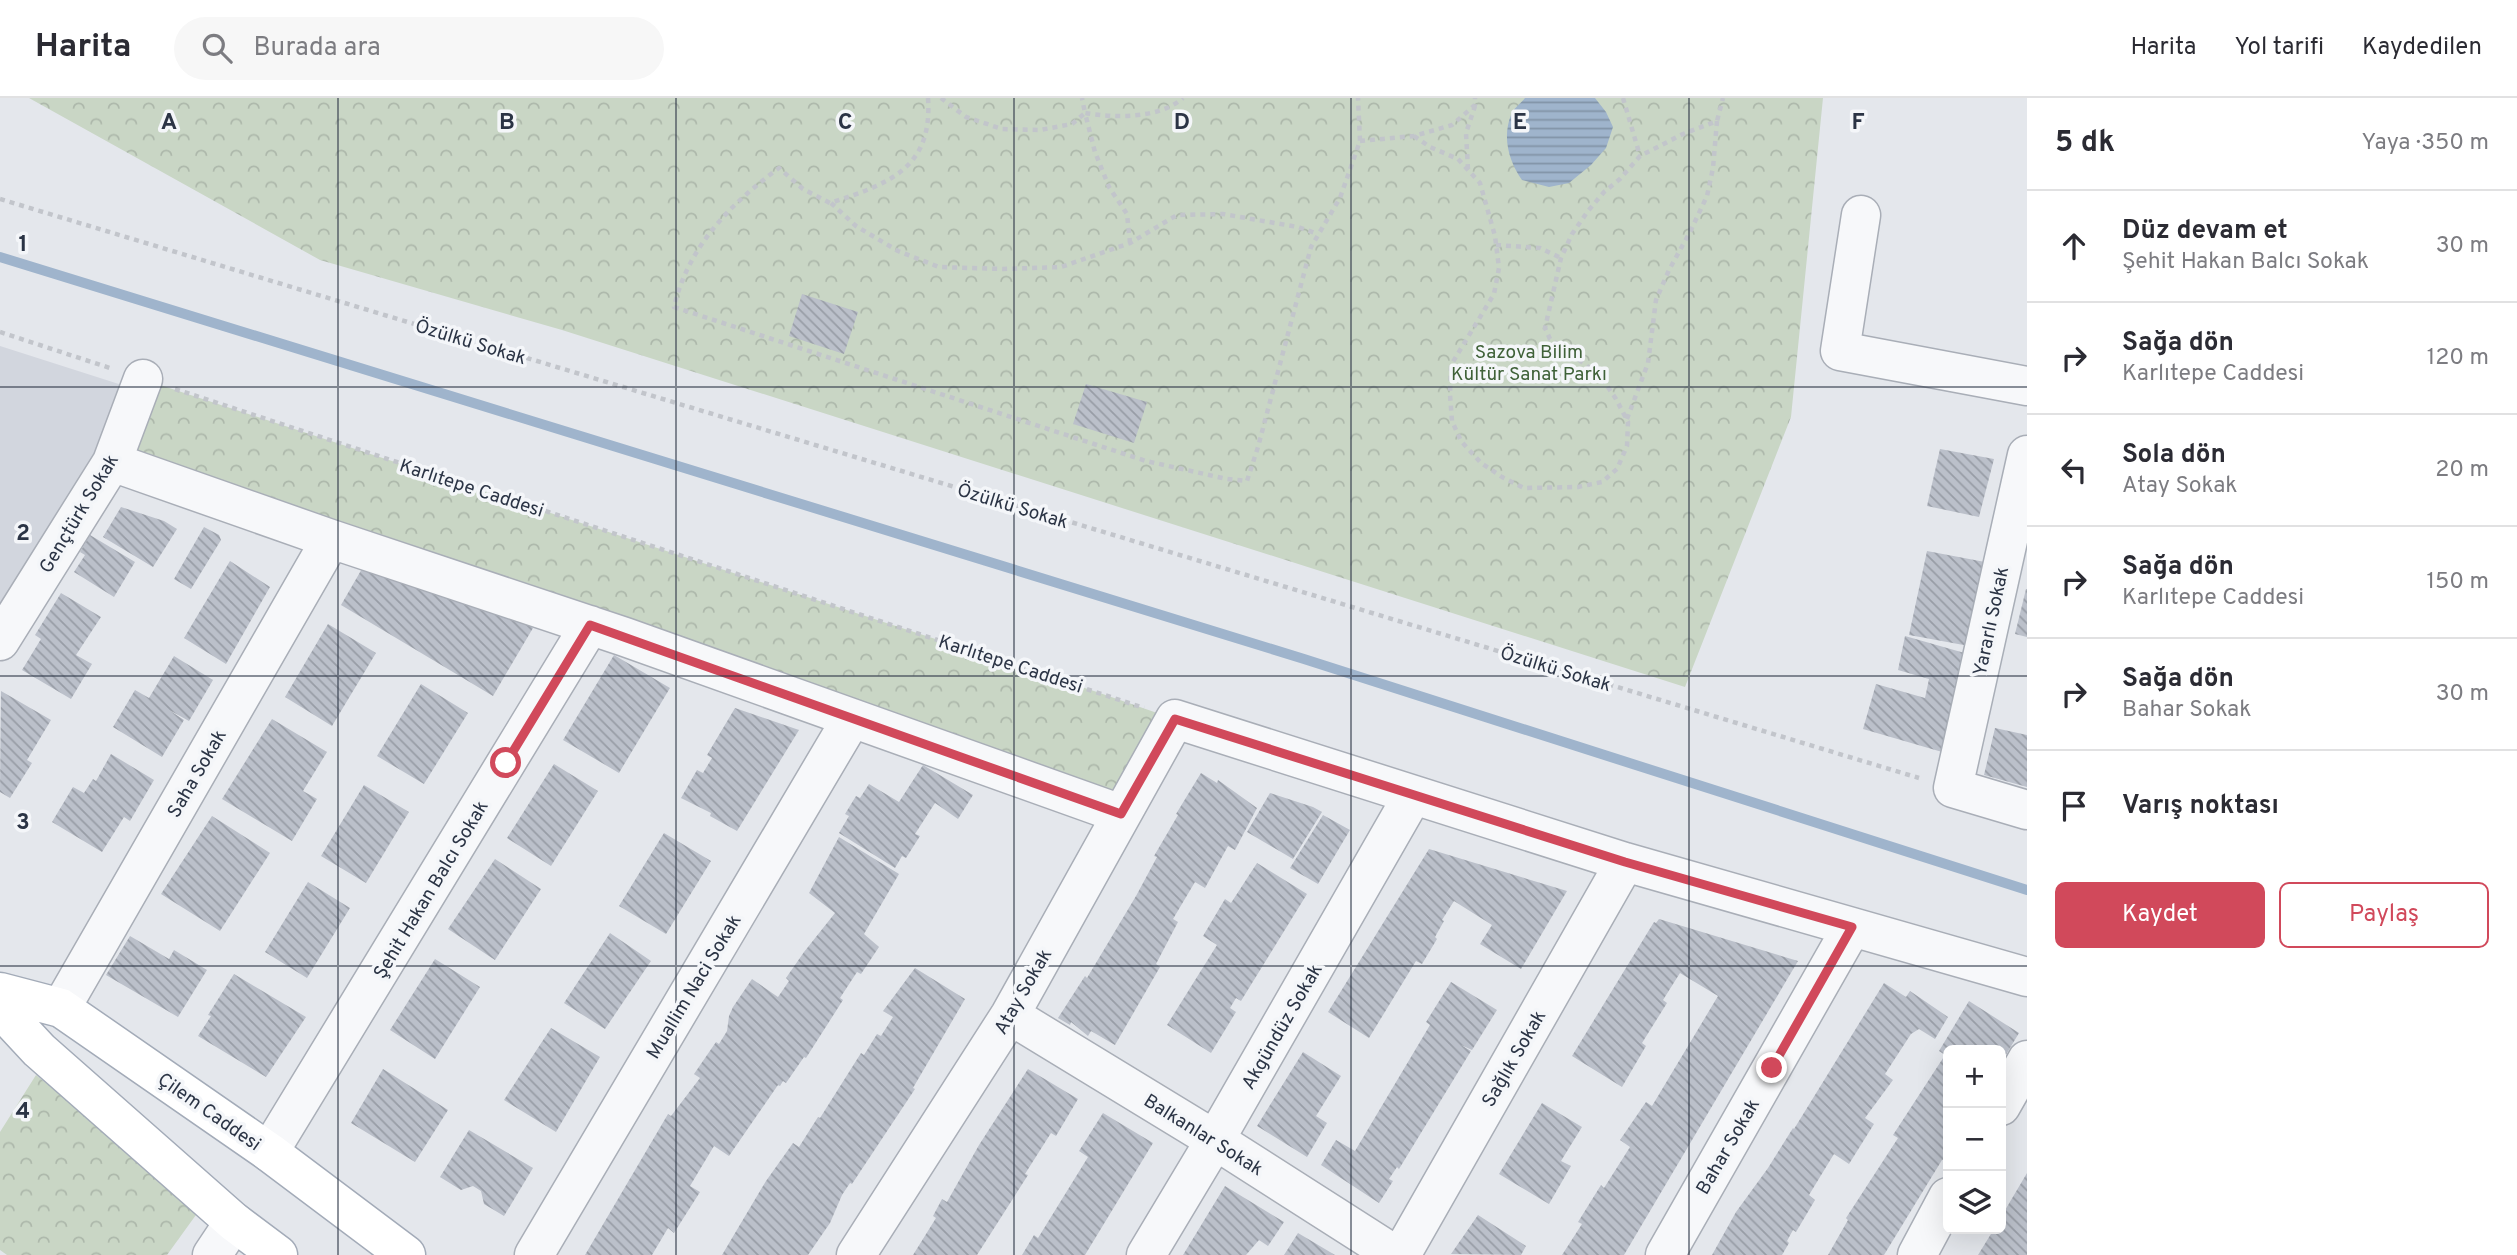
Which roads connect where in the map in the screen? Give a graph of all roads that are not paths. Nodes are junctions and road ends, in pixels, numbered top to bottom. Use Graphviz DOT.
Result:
graph roads {
  1 [pos="1861,215"];
  2 [pos="143,379"];
  3 [pos="2027,386"];
  4 [pos="2027,455"];
  5 [pos="112,462"];
  6 [pos="331,539"];
  7 [pos="590,625"];
  8 [pos="0,641"];
  9 [pos="852,718"];
  10 [pos="1413,795"];
  11 [pos="2027,810"];
  12 [pos="1121,814"];
  13 [pos="1625,862"];
  14 [pos="1852,927"];
  15 [pos="2027,977"];
  16 [pos="0,992"];
  17 [pos="0,1008"];
  18 [pos="61,1008"];
  19 [pos="1010,1015"];
  20 [pos="2027,1059"];
  21 [pos="2006,1096"];
  22 [pos="1215,1140"];
  23 [pos="270,1152"];
  24 [pos="1943,1207"];
  25 [pos="234,1222"];
  26 [pos="212,1255"];
  27 [pos="278,1255"];
  28 [pos="406,1255"];
  29 [pos="534,1255"];
  30 [pos="856,1255"];
  31 [pos="1146,1255"];
  32 [pos="1395,1255"];
  33 [pos="1401,1255"];
  34 [pos="1665,1255"];
  35 [pos="1917,1255"];
  1 -- 3 [label="street"];
  2 -- 5 [label="street, Gençtürk Sokak"];
  4 -- 11 [label="street, Yararlı Sokak"];
  5 -- 6 [label="street"];
  5 -- 8 [label="street, Gençtürk Sokak"];
  6 -- 7 [label="street"];
  6 -- 18 [label="street, Saha Sokak"];
  7 -- 9 [label="street"];
  7 -- 23 [label="street, Şehit Hakan Balcı Sokak"];
  9 -- 12 [label="street"];
  9 -- 29 [label="street, Muallim Naci Sokak"];
  10 -- 12 [label="street, Atay Sokak"];
  10 -- 13 [label="street"];
  10 -- 22 [label="street, Akgündüz Sokak"];
  12 -- 19 [label="street, Atay Sokak"];
  13 -- 14 [label="street"];
  13 -- 33 [label="street, Sağlık Sokak"];
  14 -- 15 [label="street"];
  14 -- 34 [label="street, Bahar Sokak"];
  16 -- 18 [label="main road, Çilem Caddesi"];
  17 -- 25 [label="main road"];
  18 -- 23 [label="main road, Çilem Caddesi"];
  19 -- 22 [label="street, Balkanlar Sokak"];
  19 -- 30 [label="street, Atay Sokak"];
  20 -- 21 [label="street"];
  22 -- 31 [label="street, Akgündüz Sokak"];
  22 -- 32 [label="street, Balkanlar Sokak"];
  23 -- 28 [label="main road, Çilem Caddesi"];
  24 -- 35 [label="street"];
  25 -- 26 [label="street"];
  25 -- 27 [label="main road"];
}
